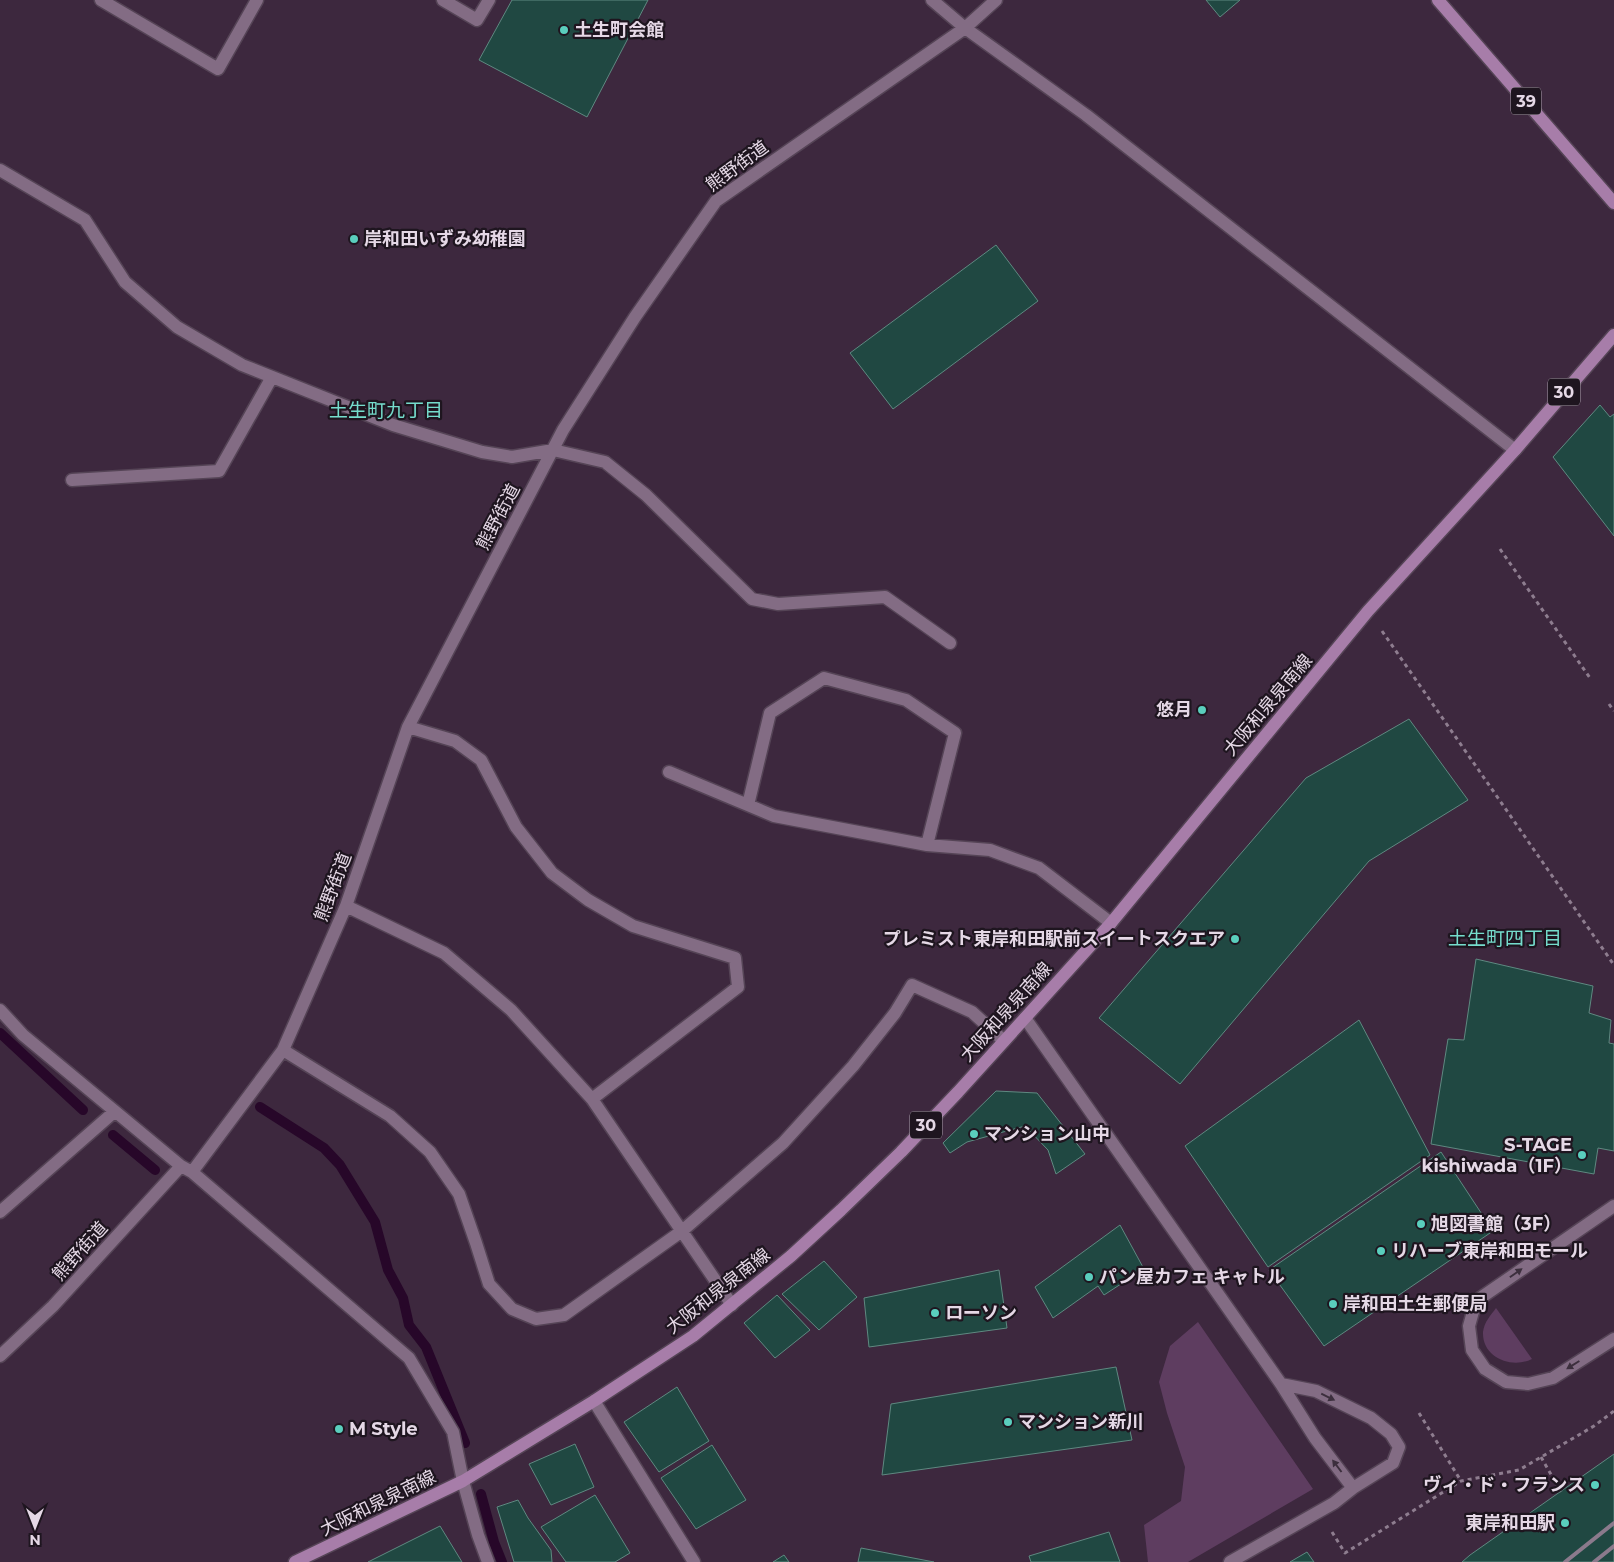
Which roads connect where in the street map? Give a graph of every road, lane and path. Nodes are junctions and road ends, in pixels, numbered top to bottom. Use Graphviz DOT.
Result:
graph roads {
  1 [pos="101,0"];
  2 [pos="258,0"];
  3 [pos="443,0"];
  4 [pos="489,0"];
  5 [pos="932,0"];
  6 [pos="996,0"];
  7 [pos="1438,0"];
  8 [pos="965,28"];
  9 [pos="0,170"];
  10 [pos="1614,203"];
  11 [pos="1614,335"];
  12 [pos="272,377"];
  13 [pos="553,450"];
  14 [pos="1514,450"];
  15 [pos="72,480"];
  16 [pos="1500,548"];
  17 [pos="1368,611"];
  18 [pos="950,643"];
  19 [pos="1590,678"];
  20 [pos="1609,704"];
  21 [pos="1614,711"];
  22 [pos="408,727"];
  23 [pos="669,772"];
  24 [pos="748,805"];
  25 [pos="927,846"];
  26 [pos="346,906"];
  27 [pos="1111,923"];
  28 [pos="1614,965"];
  29 [pos="0,1010"];
  30 [pos="1025,1018"];
  31 [pos="1004,1041"];
  32 [pos="283,1050"];
  33 [pos="592,1099"];
  34 [pos="114,1112"];
  35 [pos="186,1169"];
  36 [pos="1614,1206"];
  37 [pos="0,1212"];
  38 [pos="682,1232"];
  39 [pos="732,1305"];
  40 [pos="1614,1339"];
  41 [pos="0,1356"];
  42 [pos="1281,1384"];
  43 [pos="594,1402"];
  44 [pos="1614,1411"];
  45 [pos="1419,1413"];
  46 [pos="1541,1457"];
  47 [pos="463,1481"];
  48 [pos="1461,1481"];
  49 [pos="1354,1488"];
  50 [pos="1561,1492"];
  51 [pos="1320,1511"];
  52 [pos="295,1562"];
  53 [pos="488,1562"];
  54 [pos="694,1562"];
  55 [pos="1230,1562"];
  1 -- 2 [label="street"];
  3 -- 4 [label="street"];
  5 -- 8 [label="street"];
  6 -- 8 [label="street, 熊野街道"];
  7 -- 10 [label="main road, 39"];
  8 -- 13 [label="street, 熊野街道"];
  8 -- 14 [label="street"];
  9 -- 12 [label="street"];
  11 -- 14 [label="main road, 大阪和泉泉南線 / 30"];
  12 -- 13 [label="street"];
  12 -- 15 [label="street"];
  13 -- 18 [label="street"];
  13 -- 22 [label="street, 熊野街道"];
  14 -- 17 [label="main road, 大阪和泉泉南線 / 30"];
  16 -- 19 [label="path"];
  17 -- 27 [label="main road, 大阪和泉泉南線 / 30"];
  17 -- 28 [label="path"];
  20 -- 21 [label="path"];
  22 -- 26 [label="street, 熊野街道"];
  22 -- 33 [label="street"];
  23 -- 24 [label="street"];
  24 -- 25 [label="street"];
  24 -- 25 [label="street"];
  25 -- 27 [label="street"];
  26 -- 32 [label="street, 熊野街道"];
  26 -- 33 [label="street"];
  27 -- 30 [label="main road, 大阪和泉泉南線 / 30"];
  29 -- 34 [label="street"];
  30 -- 31 [label="main road, 大阪和泉泉南線 / 30"];
  30 -- 42 [label="street"];
  31 -- 38 [label="street"];
  31 -- 39 [label="main road, 大阪和泉泉南線 / 30"];
  32 -- 35 [label="street, 熊野街道"];
  32 -- 38 [label="street"];
  33 -- 38 [label="street"];
  34 -- 35 [label="street"];
  34 -- 37 [label="street"];
  35 -- 41 [label="street, 熊野街道"];
  35 -- 47 [label="street"];
  40 -- 36 [label="street, one-way"];
  38 -- 39 [label="street"];
  39 -- 43 [label="main road, 大阪和泉泉南線 / 30"];
  49 -- 42 [label="street, one-way"];
  42 -- 49 [label="street, one-way"];
  43 -- 47 [label="main road, 大阪和泉泉南線 / 30"];
  43 -- 54 [label="street"];
  44 -- 46 [label="path"];
  45 -- 48 [label="path"];
  46 -- 48 [label="path"];
  46 -- 50 [label="path"];
  47 -- 52 [label="main road, 大阪和泉泉南線 / 30"];
  47 -- 53 [label="street"];
  48 -- 51 [label="path"];
  49 -- 51 [label="street"];
  51 -- 55 [label="street"];
}
